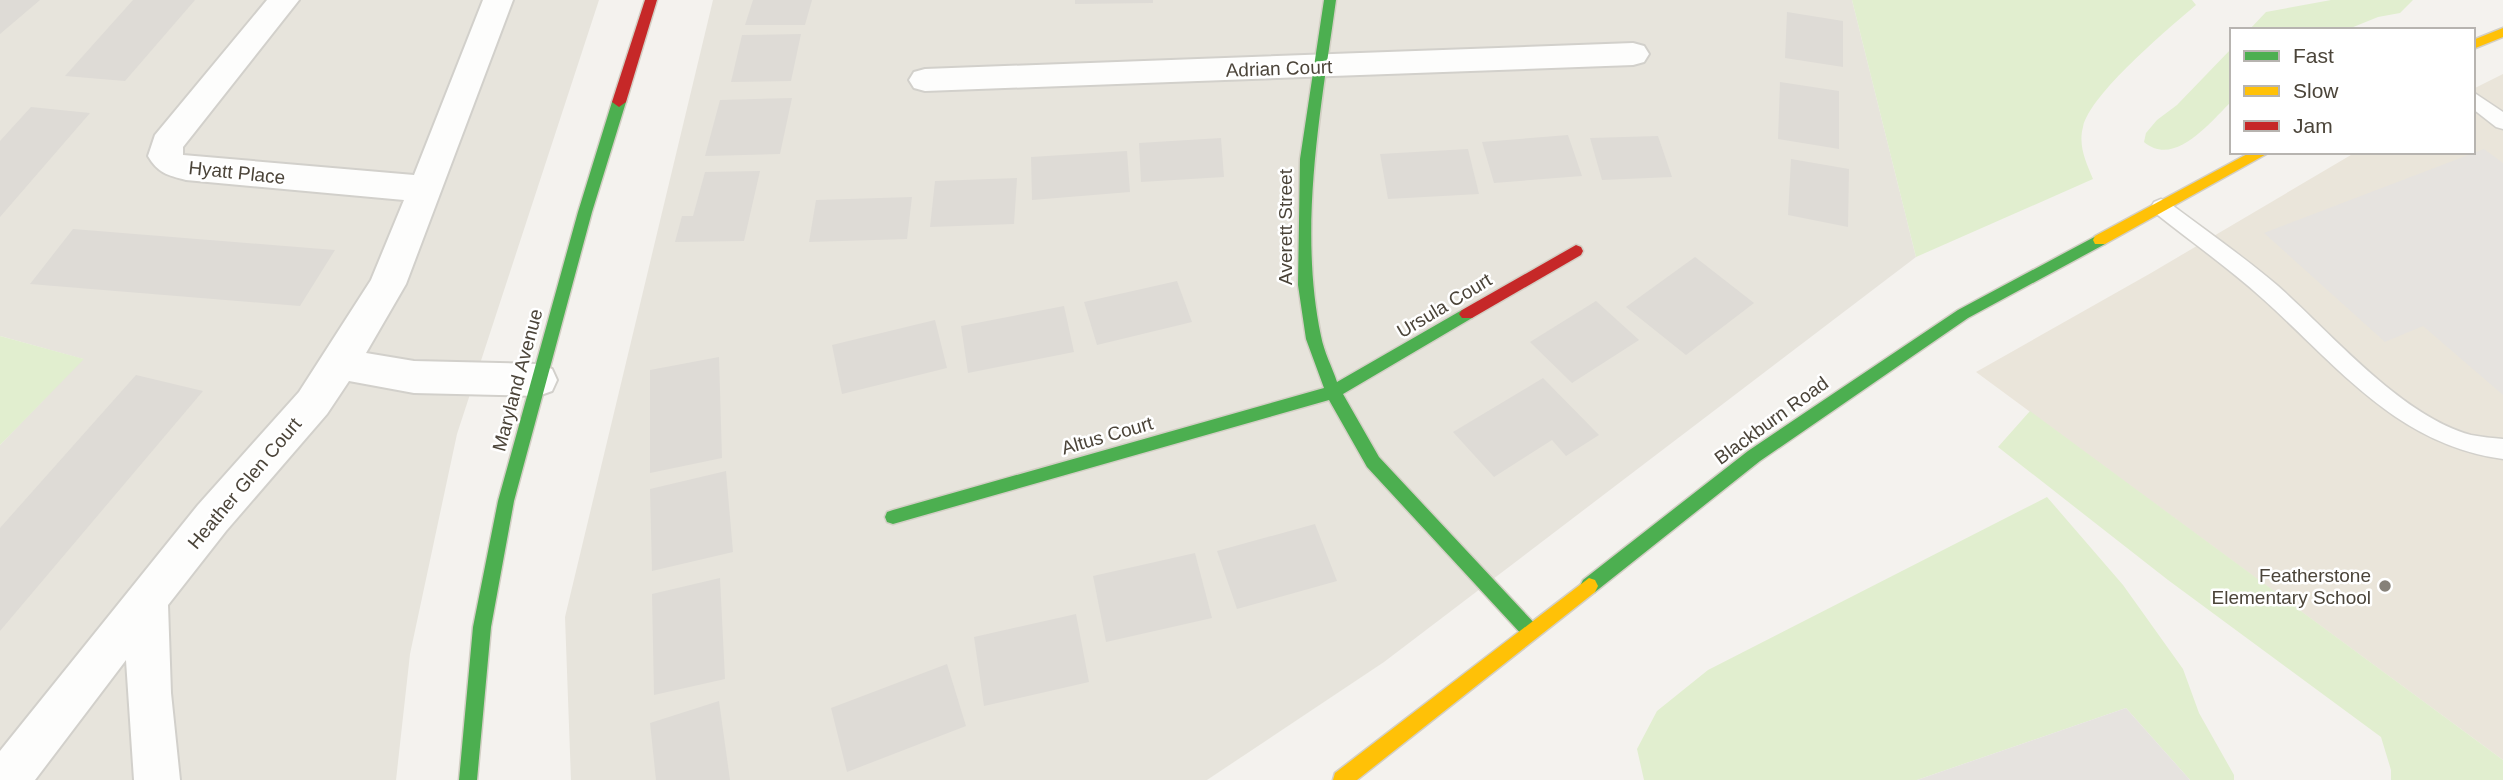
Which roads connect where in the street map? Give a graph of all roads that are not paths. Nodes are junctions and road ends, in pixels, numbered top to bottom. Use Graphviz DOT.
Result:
graph roads {
  1 [pos="284,0"];
  2 [pos="498,0"];
  3 [pos="651,0"];
  4 [pos="1329,0"];
  5 [pos="2503,32"];
  6 [pos="2475,44"];
  7 [pos="1633,54"];
  8 [pos="1320,67"];
  9 [pos="925,79"];
  10 [pos="2475,101"];
  11 [pos="2503,122"];
  12 [pos="2259,154"];
  13 [pos="426,189"];
  14 [pos="2161,207"];
  15 [pos="1576,251"];
  16 [pos="340,364"];
  17 [pos="538,380"];
  18 [pos="1333,393"];
  19 [pos="2503,449"];
  20 [pos="893,517"];
  21 [pos="147,600"];
  22 [pos="1530,631"];
  23 [pos="6,780"];
  24 [pos="157,780"];
  25 [pos="468,780"];
  26 [pos="1342,780"];
  1 -- 13 [label="street, Hyatt Place"];
  2 -- 13 [label="street"];
  3 -- 17 [label="street, Maryland Avenue"];
  4 -- 8 [label="street, Averett Street"];
  5 -- 6 [label="street"];
  7 -- 8 [label="street, Adrian Court"];
  8 -- 9 [label="street, Adrian Court"];
  8 -- 18 [label="street, Averett Street"];
  10 -- 11 [label="lane"];
  12 -- 14 [label="street, Blackburn Road"];
  13 -- 16 [label="street"];
  14 -- 19 [label="lane"];
  14 -- 22 [label="street, Blackburn Road"];
  15 -- 18 [label="street, Ursula Court"];
  16 -- 17 [label="street"];
  16 -- 21 [label="street, Heather Glen Court"];
  17 -- 25 [label="street, Maryland Avenue"];
  18 -- 20 [label="street, Altus Court"];
  18 -- 22 [label="street, Averett Street"];
  21 -- 23 [label="street, Heather Glen Court"];
  21 -- 24 [label="street"];
  22 -- 26 [label="street, Blackburn Road"];
}
